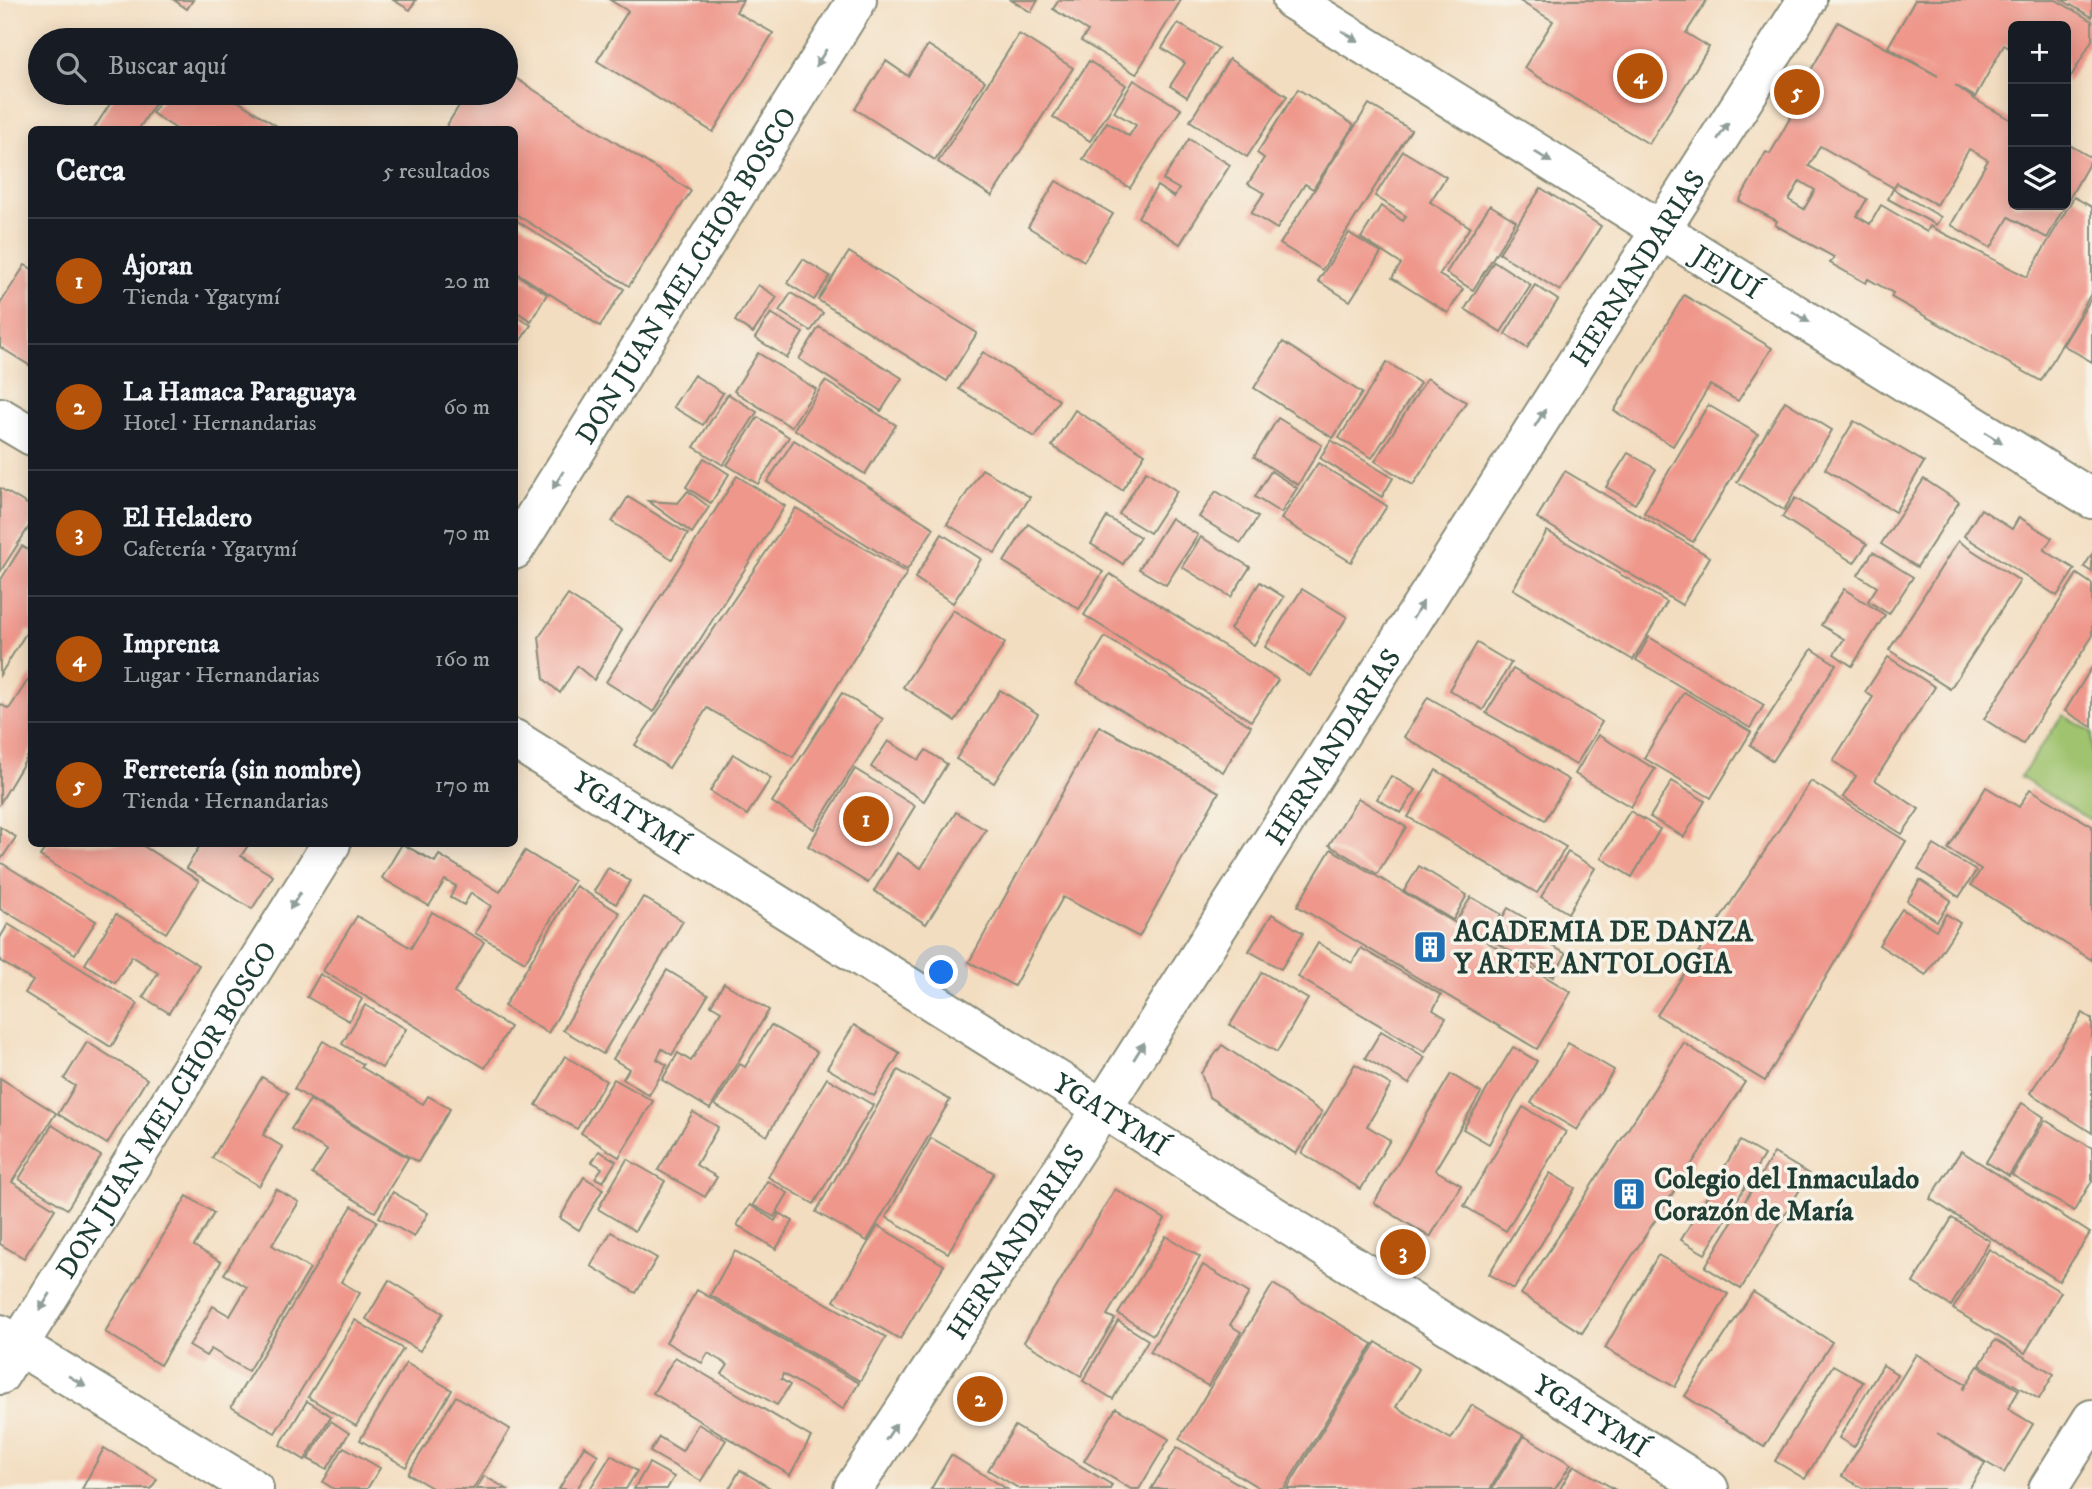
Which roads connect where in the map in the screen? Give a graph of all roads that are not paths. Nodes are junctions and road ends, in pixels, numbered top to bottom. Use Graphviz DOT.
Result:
graph roads {
  1 [pos="857,0"];
  2 [pos="1292,0"];
  3 [pos="1807,0"];
  4 [pos="1660,229"];
  5 [pos="0,417"];
  6 [pos="28,434"];
  7 [pos="2092,499"];
  8 [pos="518,544"];
  9 [pos="518,742"];
  10 [pos="329,847"];
  11 [pos="1102,1108"];
  12 [pos="6,1351"];
  13 [pos="2092,1419"];
  14 [pos="254,1489"];
  15 [pos="853,1489"];
  16 [pos="1709,1489"];
  17 [pos="2048,1489"];
  1 -- 8 [label="street, DON JUAN MELCHOR BOSCO, one-way"];
  2 -- 4 [label="street, JEJUÍ, one-way"];
  4 -- 3 [label="street, HERNANDARIAS, one-way"];
  4 -- 7 [label="street, JEJUÍ, one-way"];
  11 -- 4 [label="street, HERNANDARIAS, one-way"];
  5 -- 6 [label="street"];
  9 -- 11 [label="street, YGATYMÍ"];
  10 -- 12 [label="street, DON JUAN MELCHOR BOSCO, one-way"];
  15 -- 11 [label="street, HERNANDARIAS, one-way"];
  11 -- 16 [label="street, YGATYMÍ"];
  12 -- 14 [label="street, one-way"];
  13 -- 17 [label="street"];
}
